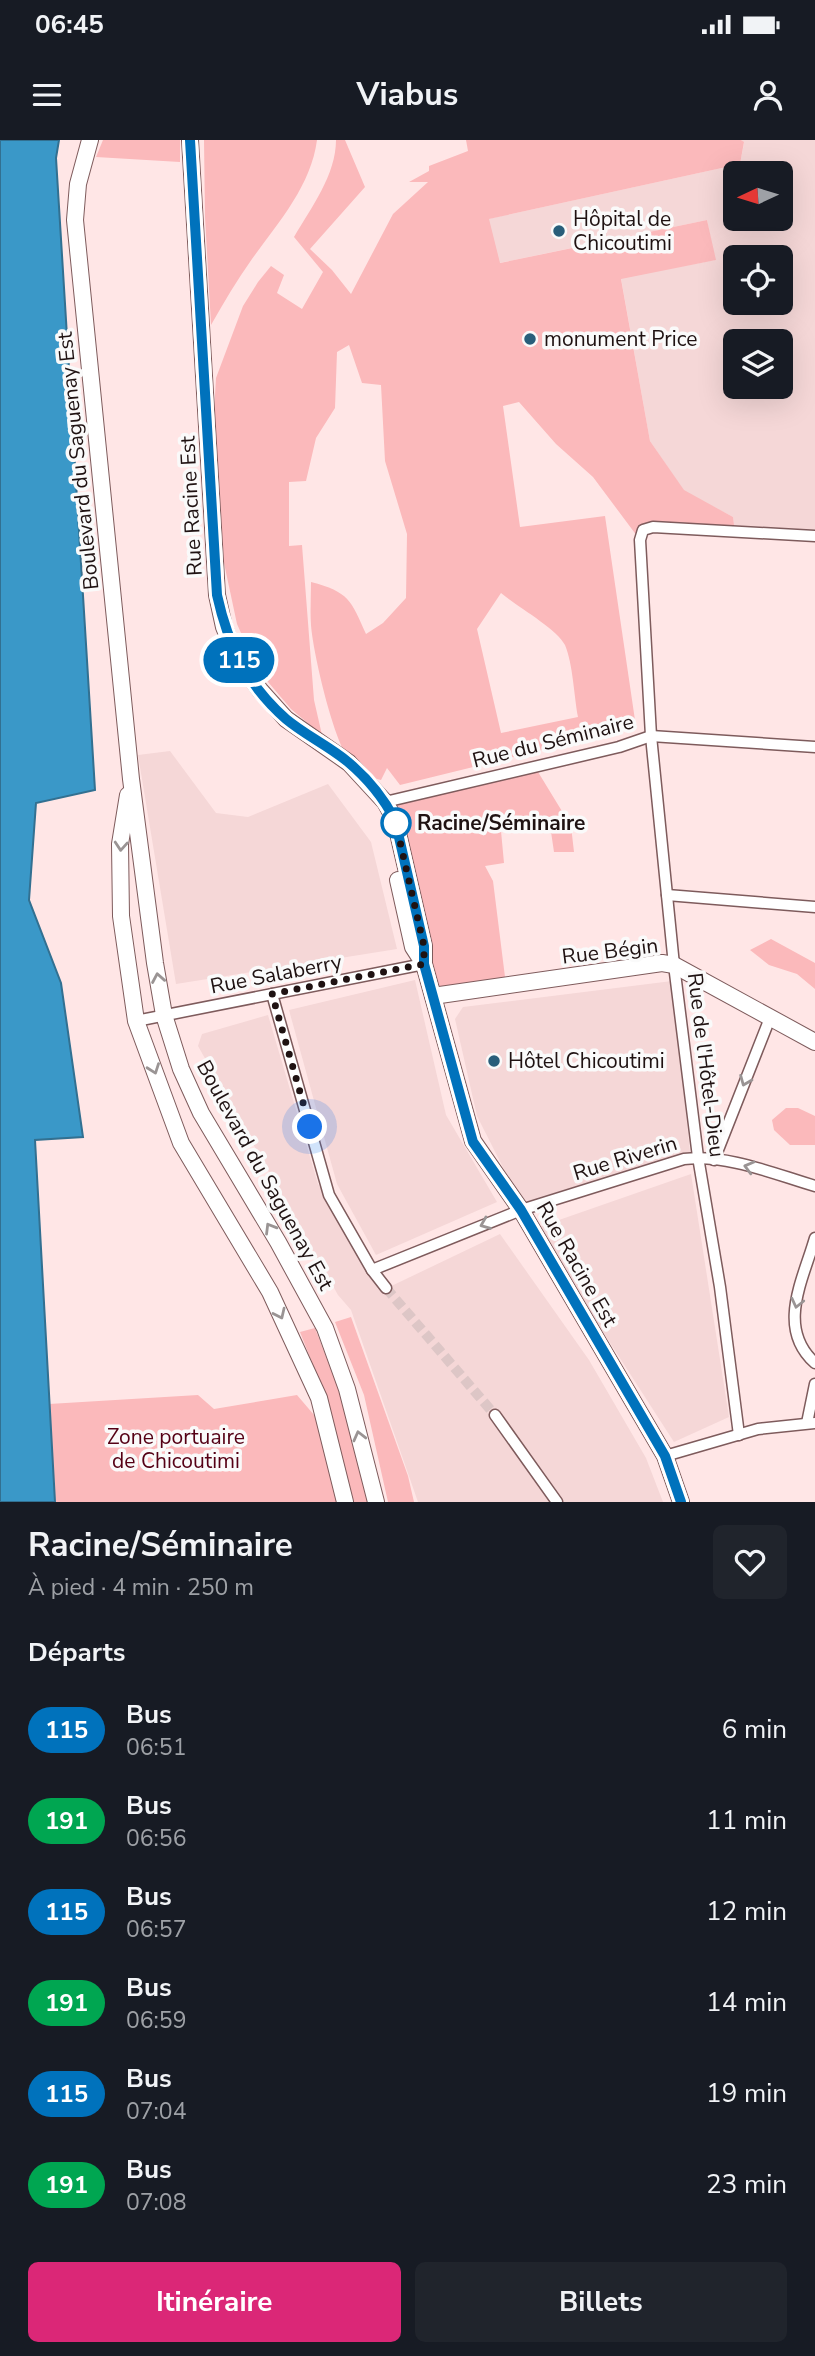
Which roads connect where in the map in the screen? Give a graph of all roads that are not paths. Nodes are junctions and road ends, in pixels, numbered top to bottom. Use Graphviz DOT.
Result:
graph roads {
  1 [pos="90,140"];
  2 [pos="190,140"];
  3 [pos="815,536"];
  4 [pos="650,736"];
  5 [pos="815,747"];
  6 [pos="131,779"];
  7 [pos="385,802"];
  8 [pos="667,895"];
  9 [pos="815,907"];
  10 [pos="424,964"];
  11 [pos="674,965"];
  12 [pos="272,994"];
  13 [pos="433,996"];
  14 [pos="164,1015"];
  15 [pos="770,1018"];
  16 [pos="136,1021"];
  17 [pos="815,1042"];
  18 [pos="698,1157"];
  19 [pos="714,1160"];
  20 [pos="815,1186"];
  21 [pos="521,1210"];
  22 [pos="815,1238"];
  23 [pos="372,1269"];
  24 [pos="386,1288"];
  25 [pos="815,1363"];
  26 [pos="815,1384"];
  27 [pos="495,1415"];
  28 [pos="811,1423"];
  29 [pos="739,1435"];
  30 [pos="665,1456"];
  31 [pos="345,1502"];
  32 [pos="376,1502"];
  33 [pos="557,1502"];
  34 [pos="681,1502"];
  1 -- 6 [label="main road, Boulevard du Saguenay Est"];
  2 -- 7 [label="main road, Rue Racine Est"];
  3 -- 4 [label="street, Rue de l'Hôtel-Dieu"];
  4 -- 5 [label="street, Rue du Séminaire"];
  4 -- 7 [label="street, Rue du Séminaire"];
  4 -- 8 [label="street, Rue de l'Hôtel-Dieu"];
  14 -- 6 [label="main road, Boulevard du Saguenay Est, one-way"];
  6 -- 16 [label="main road, Boulevard du Saguenay Est, one-way"];
  7 -- 10 [label="main road, Rue Racine Est"];
  8 -- 9 [label="street"];
  8 -- 11 [label="street, Rue de l'Hôtel-Dieu"];
  10 -- 12 [label="street, Rue Salaberry"];
  10 -- 13 [label="main road, Rue Racine Est"];
  11 -- 13 [label="main road, Rue Bégin"];
  11 -- 15 [label="main road, Rue Bégin"];
  11 -- 18 [label="street, Rue de l'Hôtel-Dieu"];
  12 -- 14 [label="street, Rue Salaberry"];
  12 -- 23 [label="street"];
  13 -- 21 [label="main road, Rue Racine Est"];
  14 -- 16 [label="street, Rue Salaberry"];
  32 -- 14 [label="main road, Boulevard du Saguenay Est, one-way"];
  15 -- 17 [label="main road, Rue Bégin"];
  15 -- 19 [label="street, one-way"];
  16 -- 31 [label="main road, Boulevard du Saguenay Est, one-way"];
  18 -- 19 [label="street, Rue Riverin"];
  18 -- 21 [label="street, Rue Riverin"];
  18 -- 29 [label="street, Rue de l'Hôtel-Dieu"];
  20 -- 19 [label="street, Rue Riverin, one-way"];
  21 -- 23 [label="street, Rue Riverin, one-way"];
  21 -- 30 [label="main road, Rue Racine Est"];
  22 -- 25 [label="street, one-way"];
  23 -- 24 [label="street"];
  26 -- 28 [label="street"];
  27 -- 33 [label="street"];
  28 -- 29 [label="street"];
  29 -- 30 [label="street"];
  30 -- 34 [label="main road, Rue Racine Est"];
}
